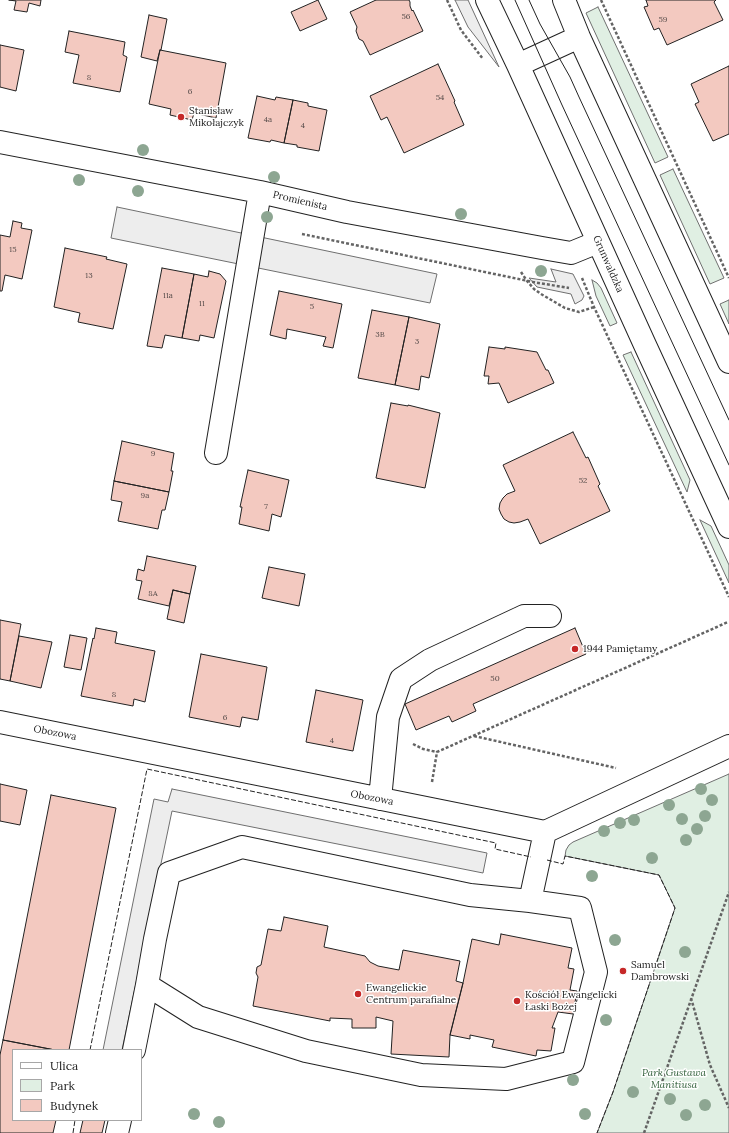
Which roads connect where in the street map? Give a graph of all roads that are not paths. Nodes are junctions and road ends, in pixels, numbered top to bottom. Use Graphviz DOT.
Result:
graph roads {
  1 [pos="487,0"];
  2 [pos="564,0"];
  3 [pos="579,36"];
  4 [pos="518,65"];
  5 [pos="0,142"];
  6 [pos="260,192"];
  7 [pos="598,242"];
  8 [pos="729,362"];
  9 [pos="216,454"];
  10 [pos="729,527"];
  11 [pos="550,616"];
  12 [pos="0,722"];
  13 [pos="729,746"];
  14 [pos="380,799"];
  15 [pos="545,832"];
  16 [pos="530,901"];
  17 [pos="147,985"];
  18 [pos="134,1049"];
  19 [pos="120,1121"];
  20 [pos="117,1133"];
  1 -- 4 [label="street, Grunwaldzka"];
  2 -- 3 [label="street"];
  3 -- 4 [label="street"];
  3 -- 8 [label="street"];
  4 -- 7 [label="street, Grunwaldzka"];
  5 -- 6 [label="street, Promienista"];
  6 -- 7 [label="street, Promienista"];
  6 -- 9 [label="street"];
  7 -- 10 [label="street, Grunwaldzka"];
  11 -- 14 [label="street"];
  12 -- 14 [label="street, Obozowa"];
  13 -- 15 [label="street"];
  14 -- 15 [label="street, Obozowa"];
  15 -- 16 [label="street"];
  16 -- 17 [label="street"];
  16 -- 17 [label="street"];
  17 -- 18 [label="street"];
  19 -- 20 [label="street"];
}
